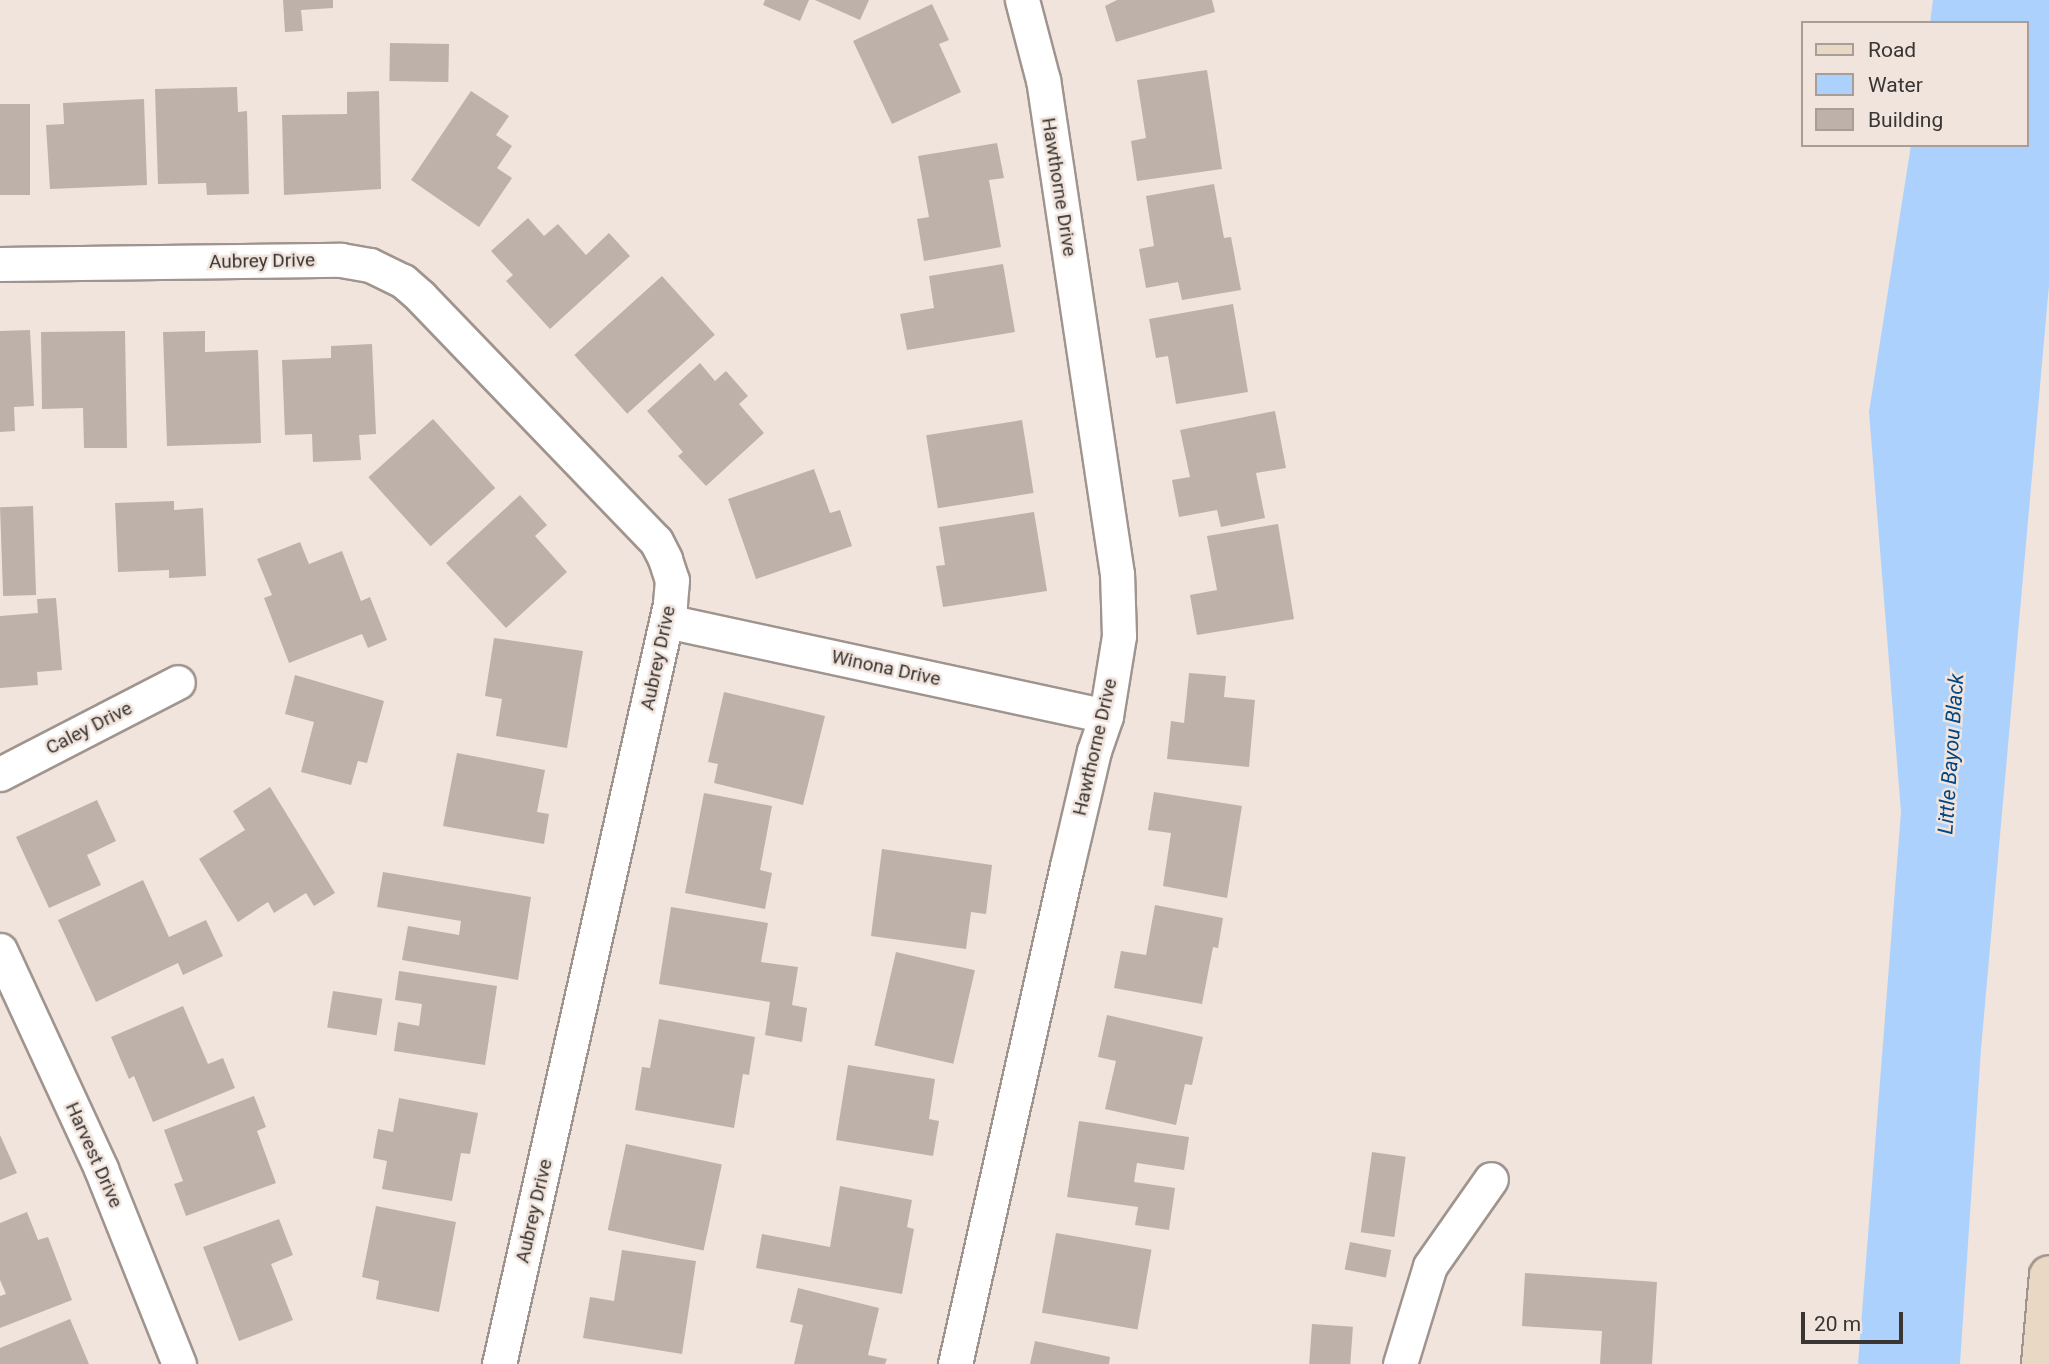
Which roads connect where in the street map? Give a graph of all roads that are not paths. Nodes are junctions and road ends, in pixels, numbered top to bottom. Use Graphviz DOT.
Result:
graph roads {
  1 [pos="1022,0"];
  2 [pos="0,264"];
  3 [pos="667,621"];
  4 [pos="178,682"];
  5 [pos="1106,716"];
  6 [pos="0,774"];
  7 [pos="0,950"];
  8 [pos="1491,1179"];
  9 [pos="2049,1275"];
  10 [pos="178,1364"];
  11 [pos="499,1364"];
  12 [pos="955,1364"];
  13 [pos="1400,1364"];
  14 [pos="2040,1364"];
  1 -- 5 [label="street, Hawthorne Drive"];
  2 -- 3 [label="street, Aubrey Drive"];
  3 -- 5 [label="street, Winona Drive"];
  3 -- 11 [label="street, Aubrey Drive"];
  4 -- 6 [label="street, Caley Drive"];
  5 -- 12 [label="street, Hawthorne Drive"];
  7 -- 10 [label="street, Harvest Drive"];
  8 -- 13 [label="street"];
  9 -- 14 [label="main road"];
}
